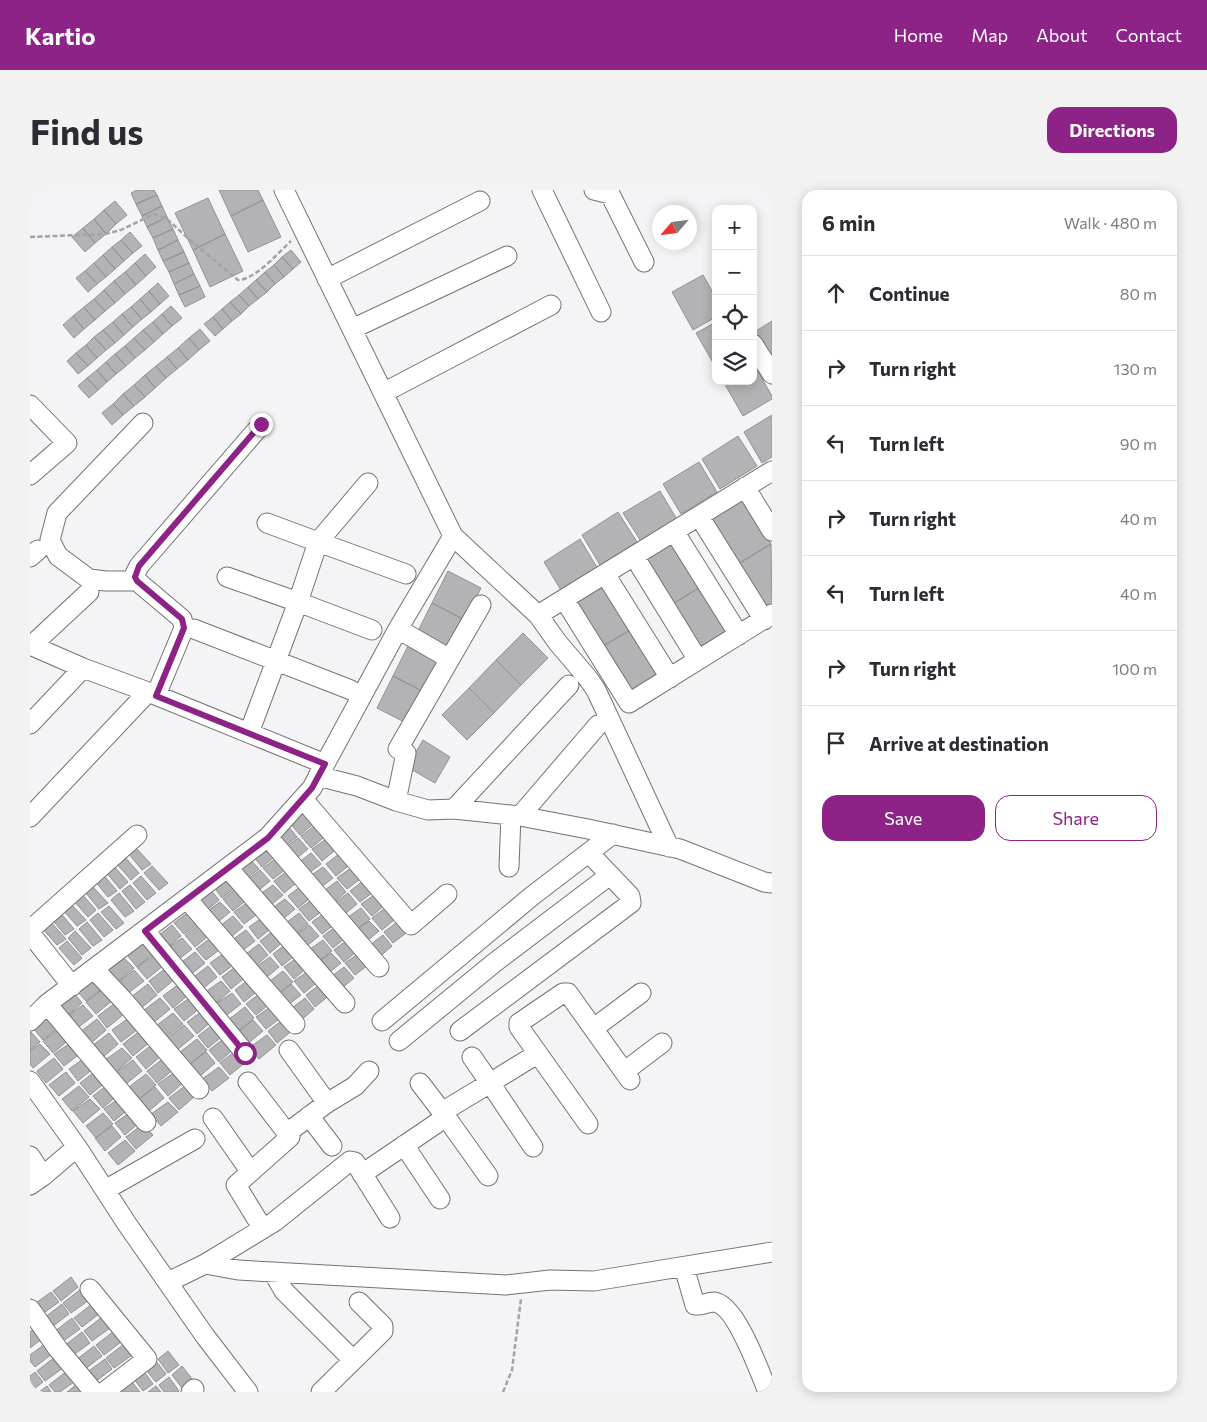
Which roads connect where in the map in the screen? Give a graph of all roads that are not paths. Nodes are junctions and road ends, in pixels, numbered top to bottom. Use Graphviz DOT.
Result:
graph roads {
  1 [pos="284,190"];
  2 [pos="542,190"];
  3 [pos="594,190"];
  4 [pos="480,201"];
  5 [pos="507,256"];
  6 [pos="644,262"];
  7 [pos="327,279"];
  8 [pos="551,305"];
  9 [pos="601,312"];
  10 [pos="352,329"];
  11 [pos="757,350"];
  12 [pos="772,374"];
  13 [pos="383,392"];
  14 [pos="30,404"];
  15 [pos="143,423"];
  16 [pos="261,424"];
  17 [pos="771,474"];
  18 [pos="30,475"];
  19 [pos="368,483"];
  20 [pos="745,487"];
  21 [pos="699,516"];
  22 [pos="267,523"];
  23 [pos="674,531"];
  24 [pos="772,531"];
  25 [pos="452,536"];
  26 [pos="318,542"];
  27 [pos="634,556"];
  28 [pos="406,574"];
  29 [pos="605,574"];
  30 [pos="228,577"];
  31 [pos="137,581"];
  32 [pos="89,592"];
  33 [pos="564,599"];
  34 [pos="298,602"];
  35 [pos="481,605"];
  36 [pos="538,615"];
  37 [pos="768,617"];
  38 [pos="194,629"];
  39 [pos="398,629"];
  40 [pos="372,630"];
  41 [pos="738,635"];
  42 [pos="31,645"];
  43 [pos="450,659"];
  44 [pos="698,660"];
  45 [pos="276,661"];
  46 [pos="83,668"];
  47 [pos="670,678"];
  48 [pos="569,685"];
  49 [pos="351,690"];
  50 [pos="152,694"];
  51 [pos="30,724"];
  52 [pos="598,725"];
  53 [pos="249,733"];
  54 [pos="321,770"];
  55 [pos="303,799"];
  56 [pos="396,800"];
  57 [pos="454,809"];
  58 [pos="515,815"];
  59 [pos="30,816"];
  60 [pos="613,834"];
  61 [pos="137,835"];
  62 [pos="268,838"];
  63 [pos="669,847"];
  64 [pos="589,853"];
  65 [pos="509,867"];
  66 [pos="228,868"];
  67 [pos="610,875"];
  68 [pos="772,883"];
  69 [pos="447,894"];
  70 [pos="187,899"];
  71 [pos="30,931"];
  72 [pos="145,931"];
  73 [pos="379,967"];
  74 [pos="94,969"];
  75 [pos="72,986"];
  76 [pos="641,993"];
  77 [pos="344,1003"];
  78 [pos="47,1004"];
  79 [pos="30,1021"];
  80 [pos="382,1022"];
  81 [pos="295,1024"];
  82 [pos="594,1028"];
  83 [pos="460,1031"];
  84 [pos="399,1041"];
  85 [pos="662,1043"];
  86 [pos="289,1050"];
  87 [pos="245,1053"];
  88 [pos="537,1054"];
  89 [pos="472,1057"];
  90 [pos="369,1072"];
  91 [pos="30,1081"];
  92 [pos="248,1082"];
  93 [pos="420,1083"];
  94 [pos="490,1083"];
  95 [pos="200,1089"];
  96 [pos="327,1103"];
  97 [pos="444,1114"];
  98 [pos="310,1116"];
  99 [pos="213,1118"];
  100 [pos="146,1122"];
  101 [pos="588,1124"];
  102 [pos="287,1133"];
  103 [pos="195,1139"];
  104 [pos="404,1145"];
  105 [pos="332,1146"];
  106 [pos="77,1147"];
  107 [pos="533,1147"];
  108 [pos="30,1156"];
  109 [pos="250,1171"];
  110 [pos="362,1174"];
  111 [pos="488,1176"];
  112 [pos="36,1180"];
  113 [pos="105,1190"];
  114 [pos="440,1199"];
  115 [pos="390,1218"];
  116 [pos="263,1229"];
  117 [pos="772,1252"];
  118 [pos="205,1264"];
  119 [pos="684,1267"];
  120 [pos="273,1272"];
  121 [pos="168,1282"];
  122 [pos="90,1288"];
  123 [pos="359,1302"];
  124 [pos="30,1309"];
  125 [pos="353,1360"];
  126 [pos="94,1392"];
  127 [pos="104,1392"];
  128 [pos="248,1392"];
  129 [pos="321,1392"];
  130 [pos="768,1392"];
  1 -- 7 [label="street"];
  2 -- 9 [label="street"];
  3 -- 6 [label="street"];
  4 -- 7 [label="street"];
  5 -- 10 [label="street"];
  7 -- 10 [label="street"];
  8 -- 13 [label="street"];
  10 -- 13 [label="street"];
  11 -- 12 [label="street"];
  13 -- 25 [label="street"];
  14 -- 18 [label="street"];
  15 -- 31 [label="street"];
  16 -- 31 [label="street"];
  17 -- 20 [label="street"];
  19 -- 26 [label="street"];
  20 -- 21 [label="street"];
  20 -- 24 [label="street"];
  21 -- 23 [label="street"];
  21 -- 37 [label="street"];
  22 -- 26 [label="street"];
  23 -- 27 [label="street"];
  23 -- 41 [label="street"];
  25 -- 36 [label="street"];
  25 -- 39 [label="street"];
  26 -- 28 [label="street"];
  26 -- 34 [label="street"];
  27 -- 29 [label="street"];
  27 -- 44 [label="street"];
  29 -- 33 [label="street"];
  29 -- 47 [label="street"];
  30 -- 34 [label="street"];
  31 -- 50 [label="street"];
  32 -- 42 [label="street"];
  33 -- 36 [label="street"];
  33 -- 47 [label="street"];
  34 -- 40 [label="street"];
  34 -- 45 [label="street"];
  35 -- 43 [label="street"];
  36 -- 63 [label="street"];
  37 -- 41 [label="street"];
  38 -- 45 [label="street"];
  39 -- 43 [label="street"];
  39 -- 54 [label="street"];
  41 -- 44 [label="street"];
  42 -- 46 [label="street"];
  43 -- 56 [label="street"];
  44 -- 47 [label="street"];
  45 -- 49 [label="street"];
  45 -- 53 [label="street"];
  46 -- 50 [label="street"];
  46 -- 51 [label="street"];
  48 -- 57 [label="street"];
  50 -- 53 [label="street"];
  50 -- 59 [label="street"];
  52 -- 58 [label="street"];
  53 -- 54 [label="street"];
  54 -- 55 [label="street"];
  54 -- 56 [label="street"];
  55 -- 62 [label="street"];
  55 -- 69 [label="street"];
  56 -- 57 [label="street"];
  57 -- 58 [label="street"];
  58 -- 60 [label="street"];
  58 -- 65 [label="street"];
  60 -- 63 [label="street"];
  60 -- 64 [label="street"];
  61 -- 71 [label="street"];
  62 -- 66 [label="street"];
  62 -- 73 [label="street"];
  63 -- 68 [label="street"];
  64 -- 67 [label="street"];
  64 -- 80 [label="street"];
  66 -- 70 [label="street"];
  66 -- 77 [label="street"];
  67 -- 83 [label="street"];
  67 -- 84 [label="street"];
  70 -- 72 [label="street"];
  70 -- 81 [label="street"];
  71 -- 75 [label="street"];
  72 -- 74 [label="street"];
  72 -- 87 [label="street"];
  74 -- 75 [label="street"];
  74 -- 95 [label="street"];
  75 -- 78 [label="street"];
  76 -- 82 [label="street"];
  78 -- 79 [label="street"];
  78 -- 100 [label="street"];
  82 -- 85 [label="street"];
  82 -- 88 [label="street"];
  86 -- 96 [label="street"];
  88 -- 94 [label="street"];
  88 -- 101 [label="street"];
  89 -- 94 [label="street"];
  90 -- 96 [label="street"];
  91 -- 106 [label="street"];
  92 -- 102 [label="street"];
  93 -- 97 [label="street"];
  94 -- 97 [label="street"];
  94 -- 107 [label="street"];
  96 -- 98 [label="street"];
  97 -- 104 [label="street"];
  97 -- 111 [label="street"];
  98 -- 102 [label="street"];
  98 -- 105 [label="street"];
  99 -- 109 [label="street"];
  102 -- 109 [label="street"];
  103 -- 113 [label="street"];
  104 -- 110 [label="street"];
  104 -- 114 [label="street"];
  106 -- 112 [label="street"];
  106 -- 113 [label="street"];
  108 -- 112 [label="street"];
  109 -- 116 [label="street"];
  110 -- 115 [label="street"];
  110 -- 116 [label="street"];
  113 -- 121 [label="street"];
  116 -- 118 [label="street"];
  117 -- 119 [label="street"];
  118 -- 120 [label="street"];
  118 -- 121 [label="street"];
  119 -- 120 [label="street"];
  119 -- 130 [label="street"];
  120 -- 125 [label="street"];
  121 -- 128 [label="street"];
  122 -- 127 [label="street"];
  123 -- 125 [label="street"];
  124 -- 126 [label="street"];
  125 -- 129 [label="street"];
}
